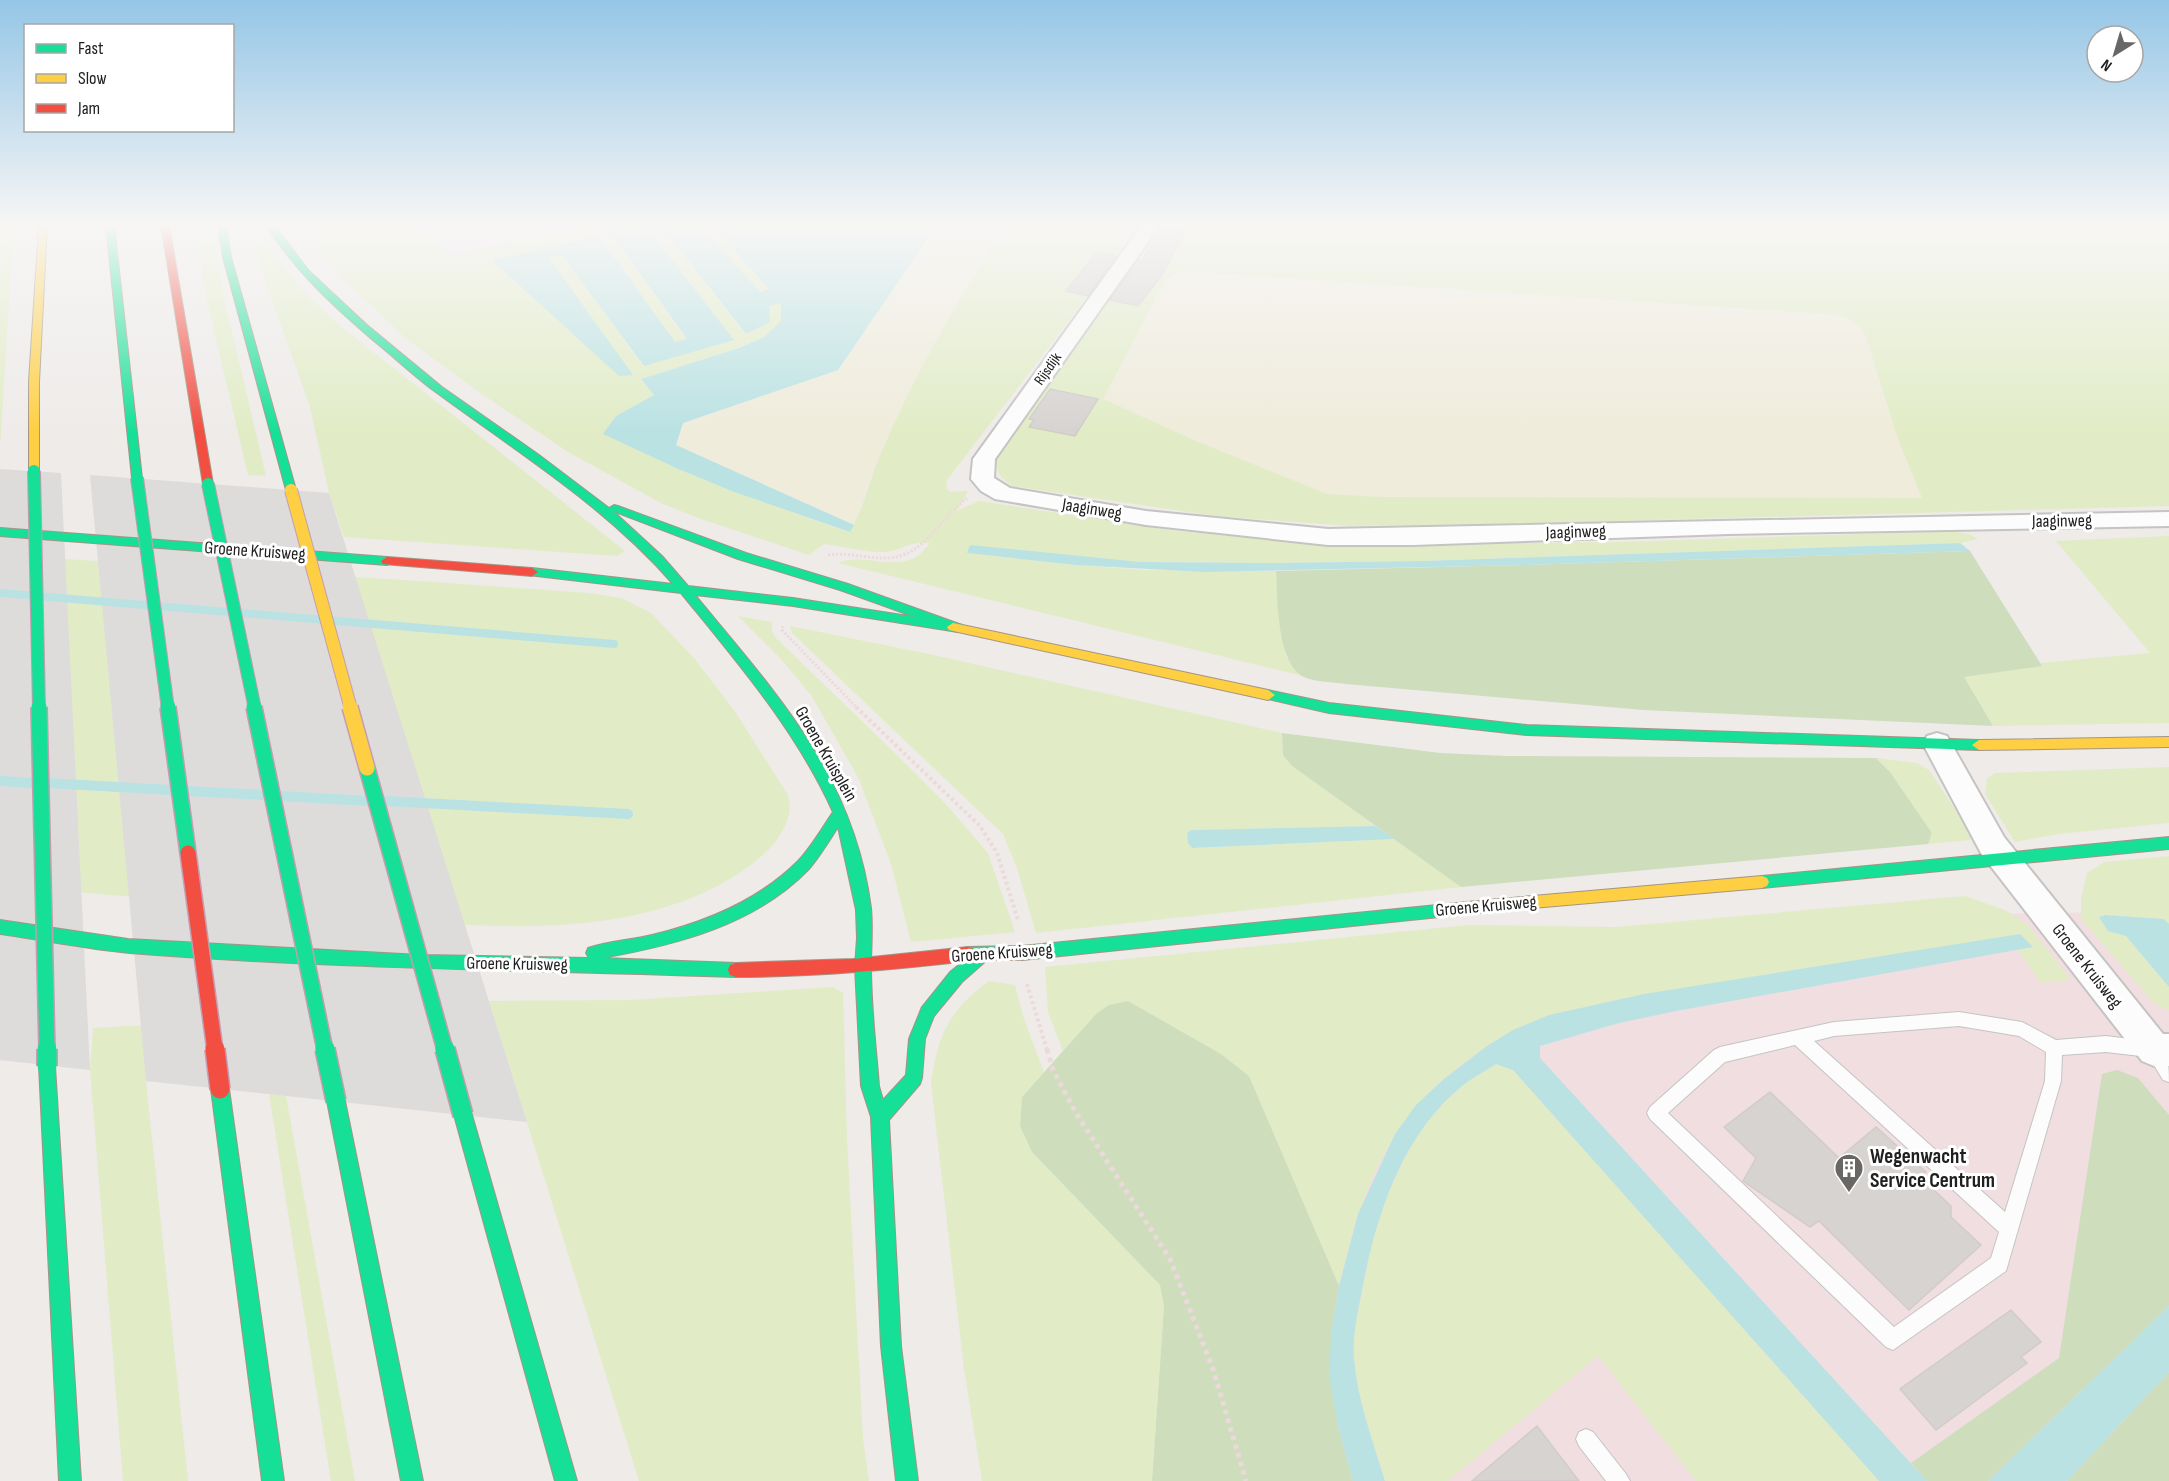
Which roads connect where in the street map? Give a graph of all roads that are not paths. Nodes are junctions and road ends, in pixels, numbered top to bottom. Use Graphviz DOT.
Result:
graph roads {
  1 [pos="39,294"];
  2 [pos="117,294"];
  3 [pos="176,294"];
  4 [pos="237,294"];
  5 [pos="327,294"];
  6 [pos="1102,294"];
  7 [pos="988,486"];
  8 [pos="587,497"];
  9 [pos="2169,519"];
  10 [pos="0,532"];
  11 [pos="684,589"];
  12 [pos="958,628"];
  13 [pos="2169,742"];
  14 [pos="1937,744"];
  15 [pos="840,812"];
  16 [pos="2169,843"];
  17 [pos="2003,858"];
  18 [pos="0,927"];
  19 [pos="986,952"];
  20 [pos="539,963"];
  21 [pos="863,967"];
  22 [pos="1798,1037"];
  23 [pos="2054,1048"];
  24 [pos="2164,1058"];
  25 [pos="880,1118"];
  26 [pos="2010,1229"];
  27 [pos="1586,1439"];
  28 [pos="69,1481"];
  29 [pos="273,1481"];
  30 [pos="412,1481"];
  31 [pos="566,1481"];
  32 [pos="907,1481"];
  33 [pos="1619,1481"];
  1 -- 28 [label="main road, bridge"];
  2 -- 29 [label="main road, bridge"];
  3 -- 30 [label="main road, bridge"];
  4 -- 31 [label="main road, bridge"];
  5 -- 8 [label="main road, Groene Kruisplein"];
  6 -- 7 [label="street, Rijsdijk"];
  7 -- 9 [label="street, Jaaginweg"];
  8 -- 11 [label="main road, Groene Kruisplein"];
  8 -- 12 [label="main road"];
  10 -- 11 [label="main road, Groene Kruisweg"];
  11 -- 12 [label="main road, Groene Kruisweg"];
  11 -- 15 [label="main road, Groene Kruisplein"];
  12 -- 14 [label="main road, Groene Kruisweg"];
  13 -- 14 [label="main road, Groene Kruisweg"];
  14 -- 17 [label="street, Groene Kruisweg"];
  15 -- 20 [label="main road"];
  15 -- 21 [label="main road, Groene Kruisplein"];
  16 -- 17 [label="main road, Groene Kruisweg"];
  17 -- 19 [label="main road, Groene Kruisweg"];
  17 -- 24 [label="street, Groene Kruisweg"];
  18 -- 20 [label="main road, Groene Kruisweg"];
  19 -- 21 [label="main road, Groene Kruisweg"];
  19 -- 25 [label="main road"];
  20 -- 21 [label="main road, Groene Kruisweg"];
  21 -- 25 [label="main road, Groene Kruisplein"];
  22 -- 23 [label="lane"];
  22 -- 26 [label="lane"];
  22 -- 26 [label="lane"];
  23 -- 24 [label="lane"];
  23 -- 26 [label="lane"];
  25 -- 32 [label="main road, Groene Kruisplein"];
  27 -- 33 [label="lane"];
}
